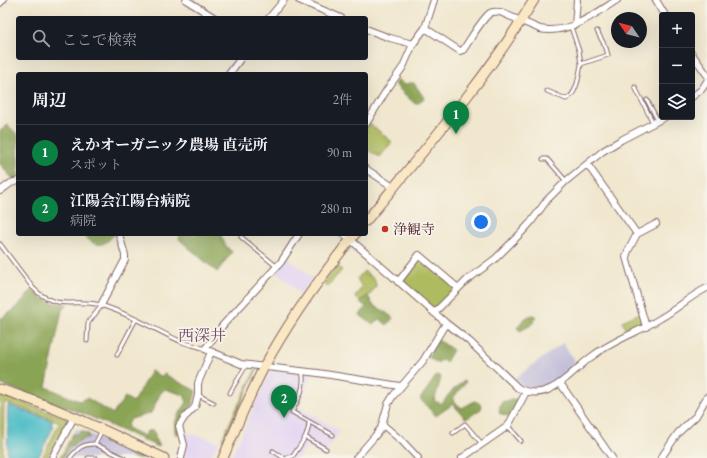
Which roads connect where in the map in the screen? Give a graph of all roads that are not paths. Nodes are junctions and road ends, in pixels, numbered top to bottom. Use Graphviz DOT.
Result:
graph roads {
  1 [pos="3,0"];
  2 [pos="186,0"];
  3 [pos="284,0"];
  4 [pos="299,0"];
  5 [pos="434,0"];
  6 [pos="534,0"];
  7 [pos="577,0"];
  8 [pos="617,0"];
  9 [pos="656,0"];
  10 [pos="0,4"];
  11 [pos="663,12"];
  12 [pos="212,16"];
  13 [pos="271,16"];
  14 [pos="336,16"];
  15 [pos="521,22"];
  16 [pos="573,25"];
  17 [pos="425,28"];
  18 [pos="368,30"];
  19 [pos="597,31"];
  20 [pos="413,44"];
  21 [pos="695,58"];
  22 [pos="240,60"];
  23 [pos="581,64"];
  24 [pos="230,72"];
  25 [pos="707,75"];
  26 [pos="707,81"];
  27 [pos="635,87"];
  28 [pos="547,92"];
  29 [pos="695,95"];
  30 [pos="647,100"];
  31 [pos="660,120"];
  32 [pos="368,121"];
  33 [pos="656,122"];
  34 [pos="543,159"];
  35 [pos="587,164"];
  36 [pos="368,170"];
  37 [pos="566,181"];
  38 [pos="16,182"];
  39 [pos="393,188"];
  40 [pos="0,191"];
  41 [pos="368,219"];
  42 [pos="656,224"];
  43 [pos="637,234"];
  44 [pos="120,236"];
  45 [pos="298,236"];
  46 [pos="350,236"];
  47 [pos="241,237"];
  48 [pos="0,244"];
  49 [pos="276,266"];
  50 [pos="398,282"];
  51 [pos="458,288"];
  52 [pos="707,288"];
  53 [pos="101,305"];
  54 [pos="434,313"];
  55 [pos="136,319"];
  56 [pos="446,323"];
  57 [pos="646,327"];
  58 [pos="87,341"];
  59 [pos="208,350"];
  60 [pos="117,355"];
  61 [pos="246,365"];
  62 [pos="264,367"];
  63 [pos="302,371"];
  64 [pos="560,383"];
  65 [pos="400,386"];
  66 [pos="0,389"];
  67 [pos="526,392"];
  68 [pos="230,394"];
  69 [pos="198,395"];
  70 [pos="707,397"];
  71 [pos="214,403"];
  72 [pos="74,417"];
  73 [pos="309,422"];
  74 [pos="382,424"];
  75 [pos="508,426"];
  76 [pos="102,429"];
  77 [pos="453,433"];
  78 [pos="333,435"];
  79 [pos="305,437"];
  80 [pos="521,441"];
  81 [pos="95,444"];
  82 [pos="482,444"];
  83 [pos="326,449"];
  84 [pos="272,451"];
  85 [pos="149,455"];
  86 [pos="52,458"];
  87 [pos="70,458"];
  88 [pos="88,458"];
  89 [pos="96,458"];
  90 [pos="124,458"];
  91 [pos="164,458"];
  92 [pos="181,458"];
  93 [pos="223,458"];
  94 [pos="284,458"];
  95 [pos="287,458"];
  96 [pos="356,458"];
  97 [pos="418,458"];
  98 [pos="462,458"];
  99 [pos="612,458"];
  100 [pos="661,458"];
  1 -- 10 [label="street"];
  2 -- 12 [label="street"];
  3 -- 13 [label="street"];
  4 -- 14 [label="street"];
  5 -- 17 [label="street"];
  6 -- 15 [label="street"];
  7 -- 16 [label="street"];
  8 -- 16 [label="street"];
  9 -- 11 [label="street"];
  15 -- 16 [label="street"];
  15 -- 17 [label="street"];
  15 -- 39 [label="street"];
  16 -- 23 [label="lane"];
  17 -- 20 [label="street"];
  18 -- 20 [label="street"];
  19 -- 23 [label="lane"];
  20 -- 32 [label="street"];
  21 -- 25 [label="street"];
  22 -- 24 [label="street"];
  23 -- 28 [label="lane"];
  26 -- 29 [label="street"];
  27 -- 33 [label="lane"];
  30 -- 33 [label="lane"];
  31 -- 33 [label="street"];
  33 -- 35 [label="street"];
  34 -- 37 [label="lane"];
  35 -- 37 [label="street"];
  35 -- 43 [label="street"];
  36 -- 39 [label="street"];
  37 -- 51 [label="street"];
  38 -- 40 [label="street"];
  39 -- 41 [label="street"];
  42 -- 43 [label="street"];
  43 -- 57 [label="street"];
  44 -- 53 [label="street"];
  45 -- 49 [label="street"];
  46 -- 50 [label="street"];
  46 -- 62 [label="street"];
  47 -- 49 [label="lane"];
  48 -- 53 [label="lane"];
  49 -- 59 [label="street"];
  50 -- 51 [label="street"];
  50 -- 54 [label="street"];
  51 -- 54 [label="street"];
  52 -- 57 [label="street"];
  53 -- 55 [label="lane"];
  53 -- 58 [label="lane"];
  54 -- 56 [label="street"];
  55 -- 59 [label="lane"];
  55 -- 60 [label="lane"];
  56 -- 65 [label="street"];
  56 -- 67 [label="street"];
  57 -- 64 [label="street"];
  59 -- 61 [label="street"];
  59 -- 69 [label="street"];
  61 -- 62 [label="street"];
  61 -- 68 [label="lane"];
  62 -- 63 [label="street"];
  62 -- 93 [label="street"];
  63 -- 65 [label="street"];
  63 -- 73 [label="lane"];
  64 -- 67 [label="street"];
  64 -- 99 [label="street"];
  65 -- 74 [label="street"];
  66 -- 72 [label="street"];
  67 -- 75 [label="street"];
  69 -- 71 [label="lane"];
  69 -- 92 [label="street"];
  70 -- 100 [label="street"];
  72 -- 76 [label="street"];
  72 -- 86 [label="street"];
  73 -- 78 [label="lane"];
  73 -- 79 [label="lane"];
  74 -- 96 [label="street"];
  74 -- 97 [label="street"];
  75 -- 80 [label="lane"];
  75 -- 82 [label="street"];
  76 -- 81 [label="lane"];
  76 -- 85 [label="street"];
  77 -- 82 [label="lane"];
  79 -- 83 [label="lane"];
  79 -- 95 [label="lane"];
  81 -- 87 [label="lane"];
  81 -- 90 [label="lane"];
  82 -- 98 [label="street"];
  84 -- 94 [label="lane"];
  85 -- 91 [label="street"];
  88 -- 89 [label="lane"];
}
